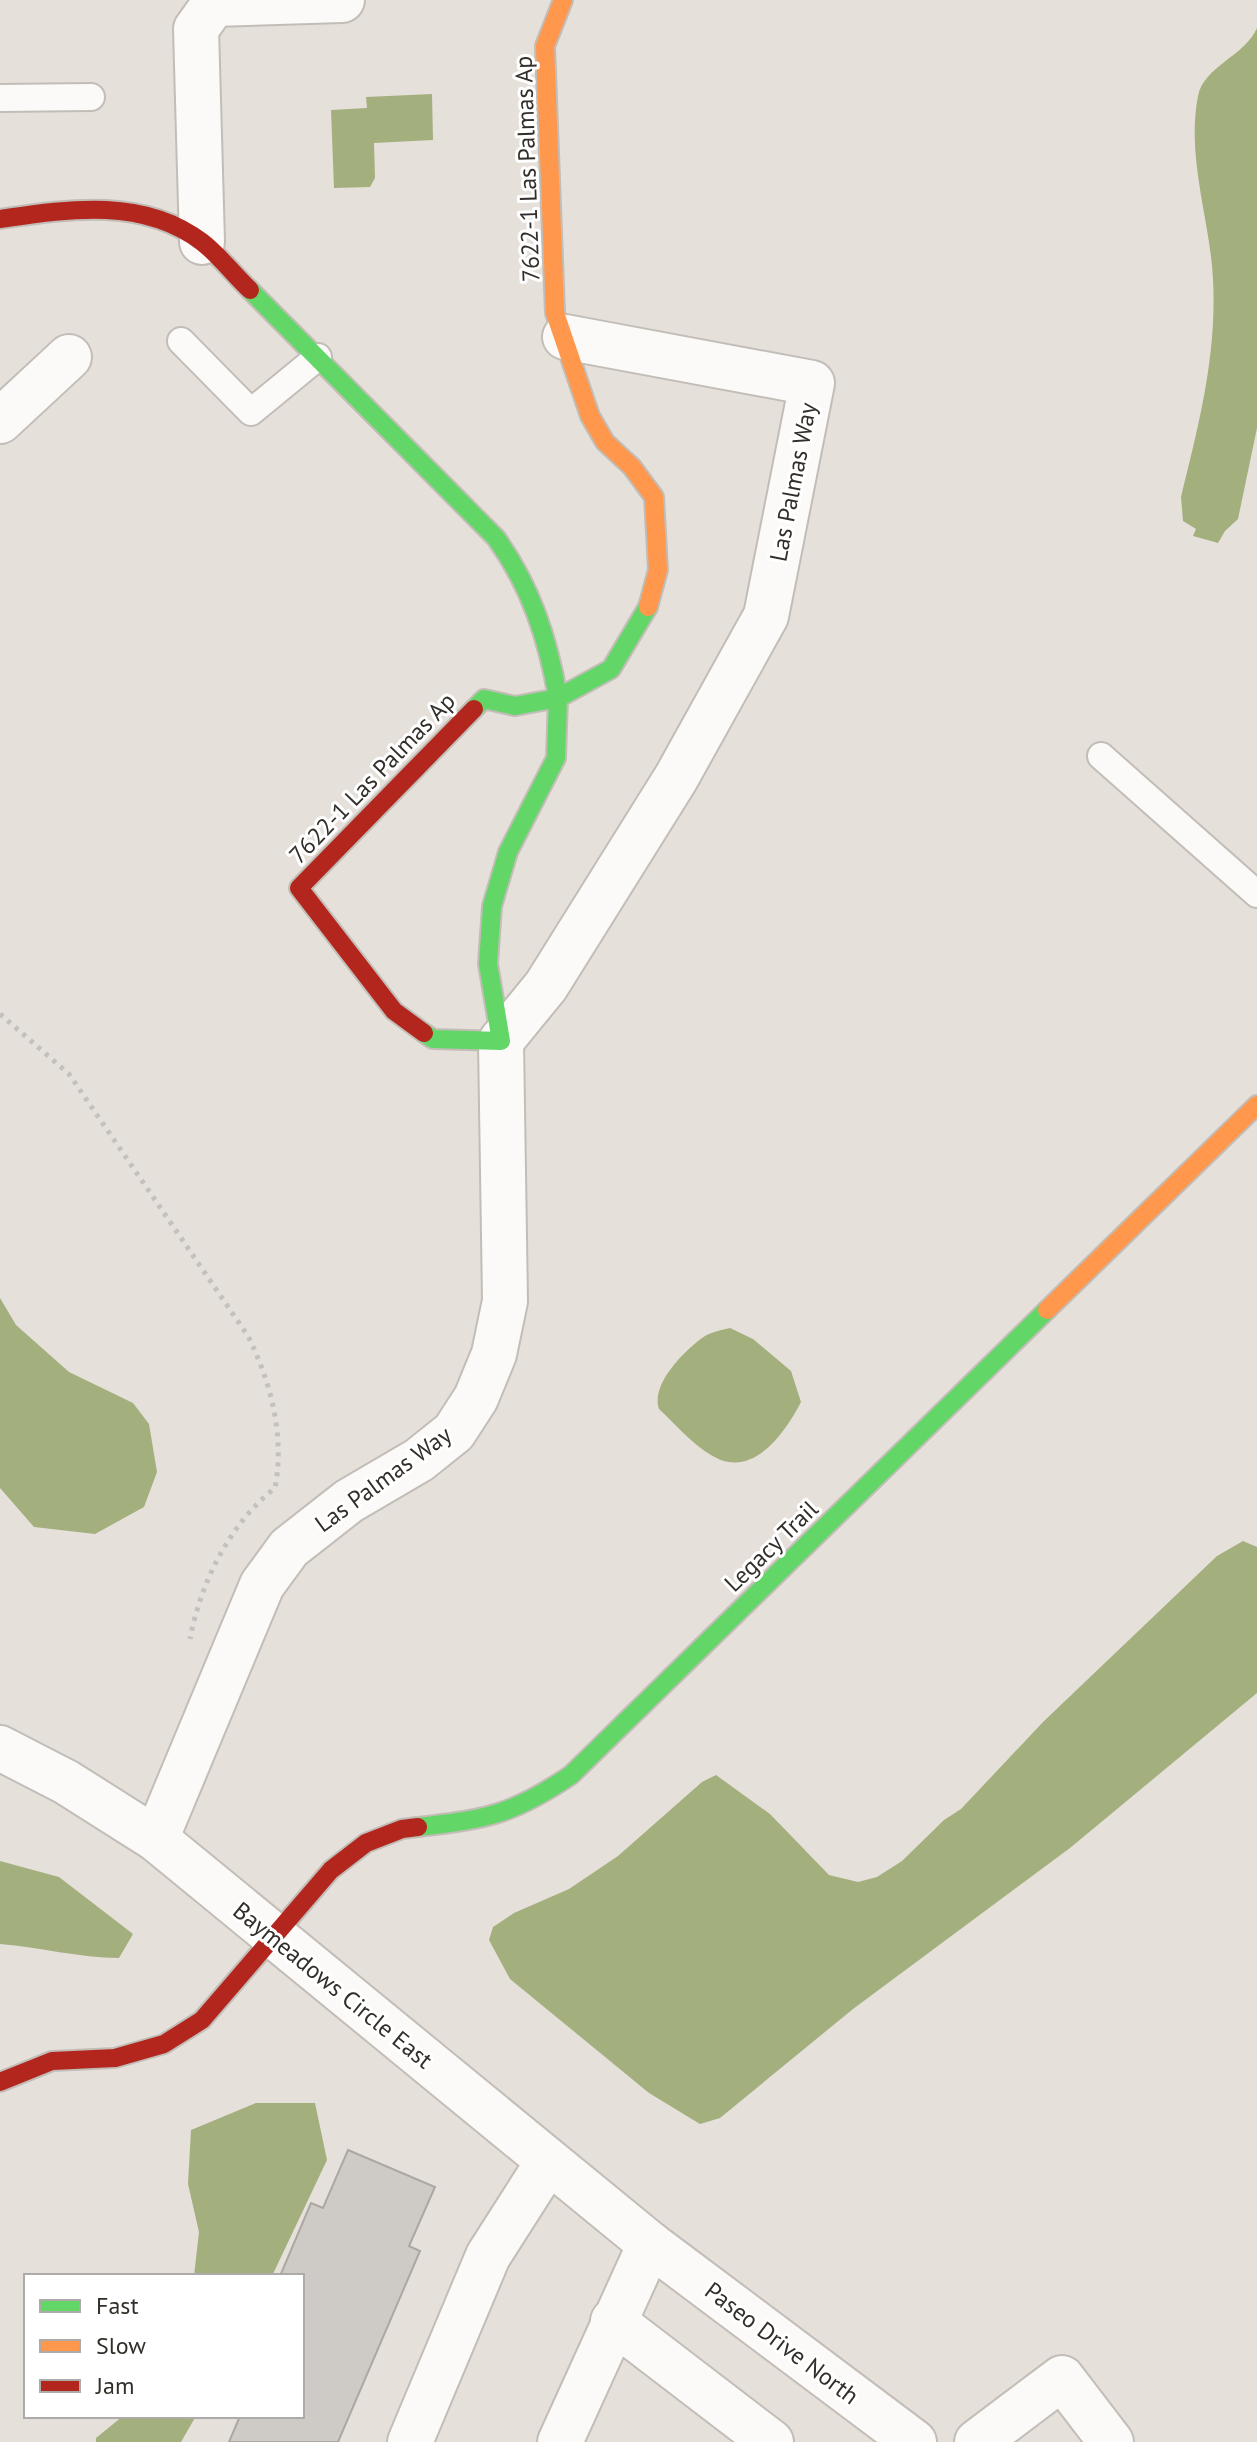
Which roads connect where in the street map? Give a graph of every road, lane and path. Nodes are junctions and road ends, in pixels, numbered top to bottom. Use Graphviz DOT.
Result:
graph roads {
  1 [pos="342,0"];
  2 [pos="563,0"];
  3 [pos="91,97"];
  4 [pos="0,98"];
  5 [pos="0,219"];
  6 [pos="202,242"];
  7 [pos="565,337"];
  8 [pos="181,341"];
  9 [pos="69,357"];
  10 [pos="318,357"];
  11 [pos="0,421"];
  12 [pos="558,698"];
  13 [pos="1101,756"];
  14 [pos="1257,894"];
  15 [pos="0,1014"];
  16 [pos="501,1041"];
  17 [pos="1257,1105"];
  18 [pos="187,1653"];
  19 [pos="0,1748"];
  20 [pos="156,1839"];
  21 [pos="274,1937"];
  22 [pos="0,2082"];
  23 [pos="548,2162"];
  24 [pos="650,2244"];
  25 [pos="613,2321"];
  26 [pos="410,2442"];
  27 [pos="560,2442"];
  28 [pos="771,2442"];
  29 [pos="914,2442"];
  30 [pos="977,2442"];
  31 [pos="1111,2442"];
  1 -- 6 [label="street"];
  2 -- 7 [label="street, 7622-1 Las Palmas Ap"];
  3 -- 4 [label="lane"];
  5 -- 6 [label="street, Las Palmas Way"];
  6 -- 10 [label="street, Las Palmas Way"];
  7 -- 12 [label="street"];
  7 -- 16 [label="street, Las Palmas Way"];
  8 -- 10 [label="lane"];
  9 -- 11 [label="street"];
  10 -- 12 [label="street, Las Palmas Way"];
  12 -- 16 [label="street, Las Palmas Way"];
  12 -- 16 [label="street, 7622-1 Las Palmas Ap"];
  13 -- 14 [label="lane"];
  15 -- 18 [label="path"];
  16 -- 20 [label="street, Las Palmas Way"];
  17 -- 21 [label="street, Legacy Trail"];
  19 -- 20 [label="street, Baymeadows Circle East"];
  20 -- 21 [label="street, Baymeadows Circle East"];
  21 -- 22 [label="street, Legacy Trail"];
  21 -- 23 [label="street, Baymeadows Circle East"];
  23 -- 24 [label="street, Baymeadows Circle East"];
  23 -- 26 [label="street"];
  24 -- 25 [label="street"];
  24 -- 29 [label="street, Paseo Drive North"];
  25 -- 27 [label="street"];
  25 -- 28 [label="street"];
  30 -- 31 [label="street"];
}
